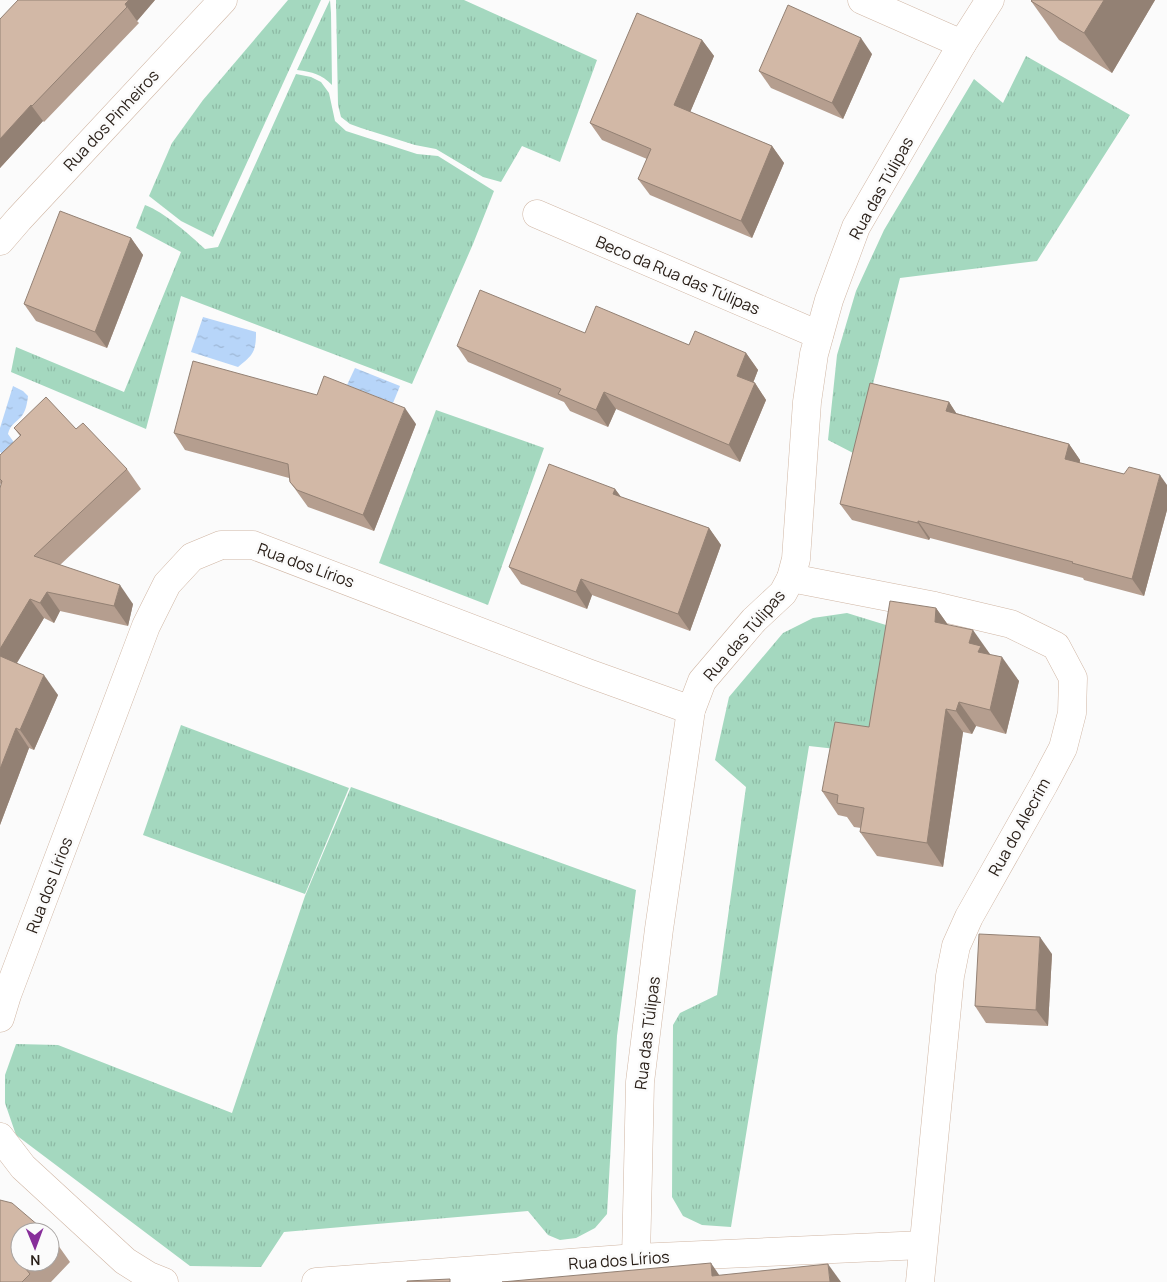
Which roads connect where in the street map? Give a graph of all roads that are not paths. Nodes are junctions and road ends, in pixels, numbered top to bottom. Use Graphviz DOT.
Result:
graph roads {
  1 [pos="223,0"];
  2 [pos="862,0"];
  3 [pos="990,0"];
  4 [pos="962,44"];
  5 [pos="537,214"];
  6 [pos="0,241"];
  7 [pos="819,335"];
  8 [pos="791,578"];
  9 [pos="691,710"];
  10 [pos="0,1018"];
  11 [pos="0,1137"];
  12 [pos="923,1245"];
  13 [pos="636,1258"];
  14 [pos="164,1282"];
  15 [pos="316,1282"];
  16 [pos="920,1282"];
  1 -- 6 [label="street, Rua dos Pinheiros"];
  2 -- 4 [label="street"];
  3 -- 4 [label="street, Rua das Túlipas"];
  4 -- 7 [label="street, Rua das Túlipas"];
  5 -- 7 [label="street, Beco da Rua das Túlipas"];
  7 -- 8 [label="street, Rua das Túlipas"];
  8 -- 9 [label="street, Rua das Túlipas"];
  8 -- 12 [label="street, Rua do Alecrim"];
  9 -- 10 [label="street, Rua dos Lírios"];
  9 -- 13 [label="street, Rua das Túlipas"];
  11 -- 14 [label="street"];
  12 -- 13 [label="street, Rua dos Lírios"];
  12 -- 16 [label="street, Rua do Alecrim"];
  13 -- 15 [label="street, Rua dos Lírios"];
}
